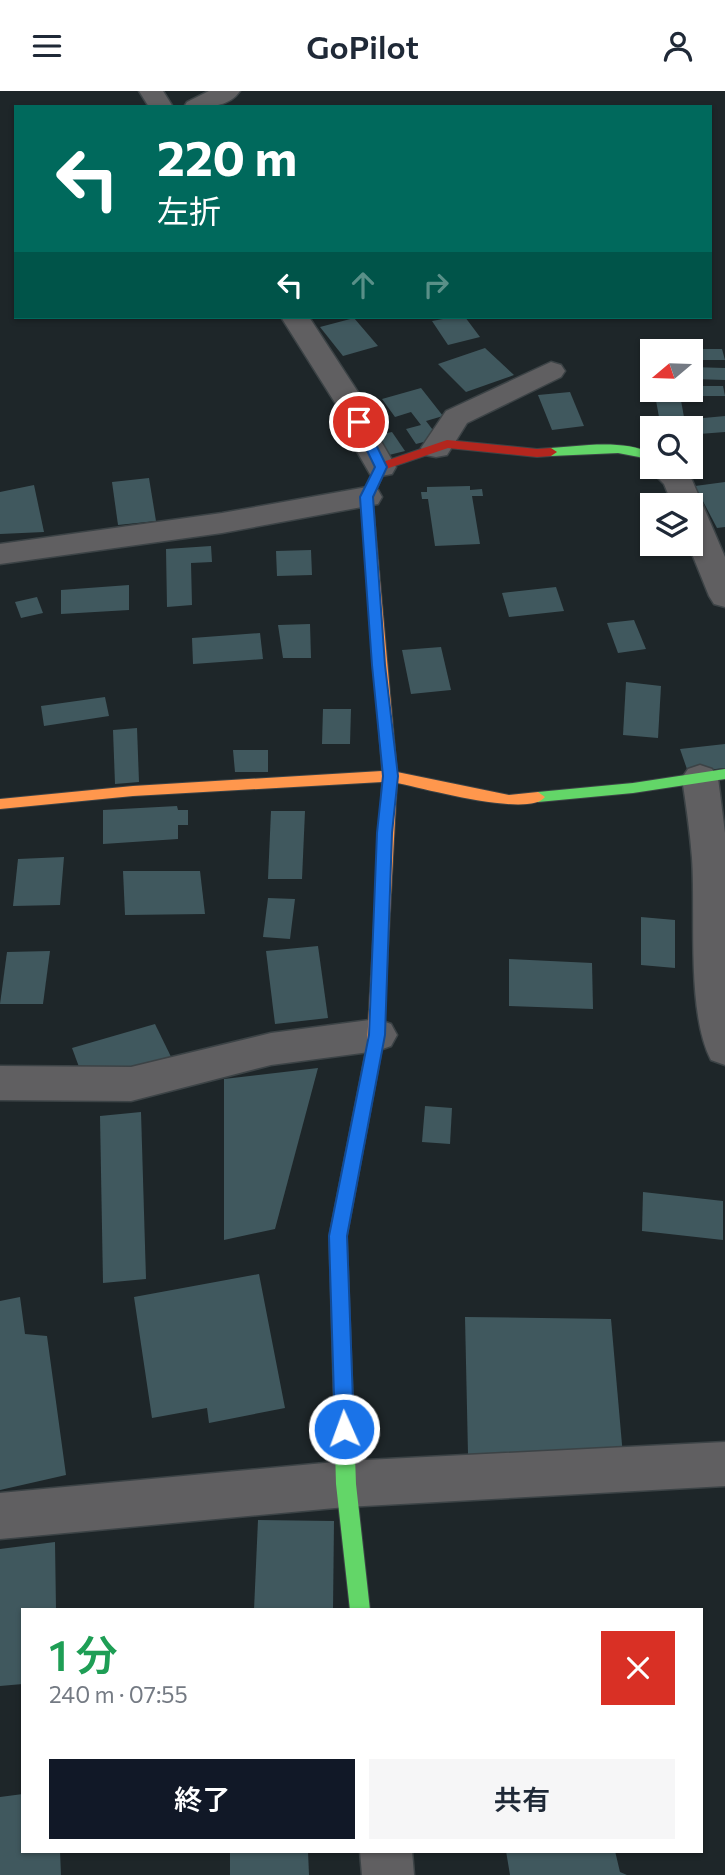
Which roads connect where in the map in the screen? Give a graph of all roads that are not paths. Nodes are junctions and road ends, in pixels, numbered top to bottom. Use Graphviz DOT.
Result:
graph roads {
  1 [pos="228,91"];
  2 [pos="200,105"];
  3 [pos="297,319"];
  4 [pos="551,371"];
  5 [pos="436,448"];
  6 [pos="640,453"];
  7 [pos="381,467"];
  8 [pos="367,497"];
  9 [pos="703,542"];
  10 [pos="0,554"];
  11 [pos="725,596"];
  12 [pos="390,776"];
  13 [pos="712,776"];
  14 [pos="0,804"];
  15 [pos="377,1035"];
  16 [pos="725,1049"];
  17 [pos="0,1083"];
  18 [pos="725,1464"];
  19 [pos="346,1484"];
  20 [pos="0,1516"];
  21 [pos="360,1608"];
  22 [pos="386,1853"];
  23 [pos="388,1875"];
  1 -- 2 [label="street"];
  3 -- 7 [label="street"];
  4 -- 5 [label="street"];
  5 -- 6 [label="street"];
  5 -- 7 [label="street"];
  7 -- 8 [label="street"];
  8 -- 10 [label="street"];
  8 -- 12 [label="street"];
  9 -- 11 [label="street"];
  12 -- 13 [label="street"];
  12 -- 14 [label="street"];
  12 -- 15 [label="street"];
  13 -- 16 [label="street"];
  15 -- 17 [label="street"];
  15 -- 19 [label="street"];
  18 -- 19 [label="street"];
  19 -- 20 [label="street"];
  19 -- 21 [label="street"];
  22 -- 23 [label="street"];
}
